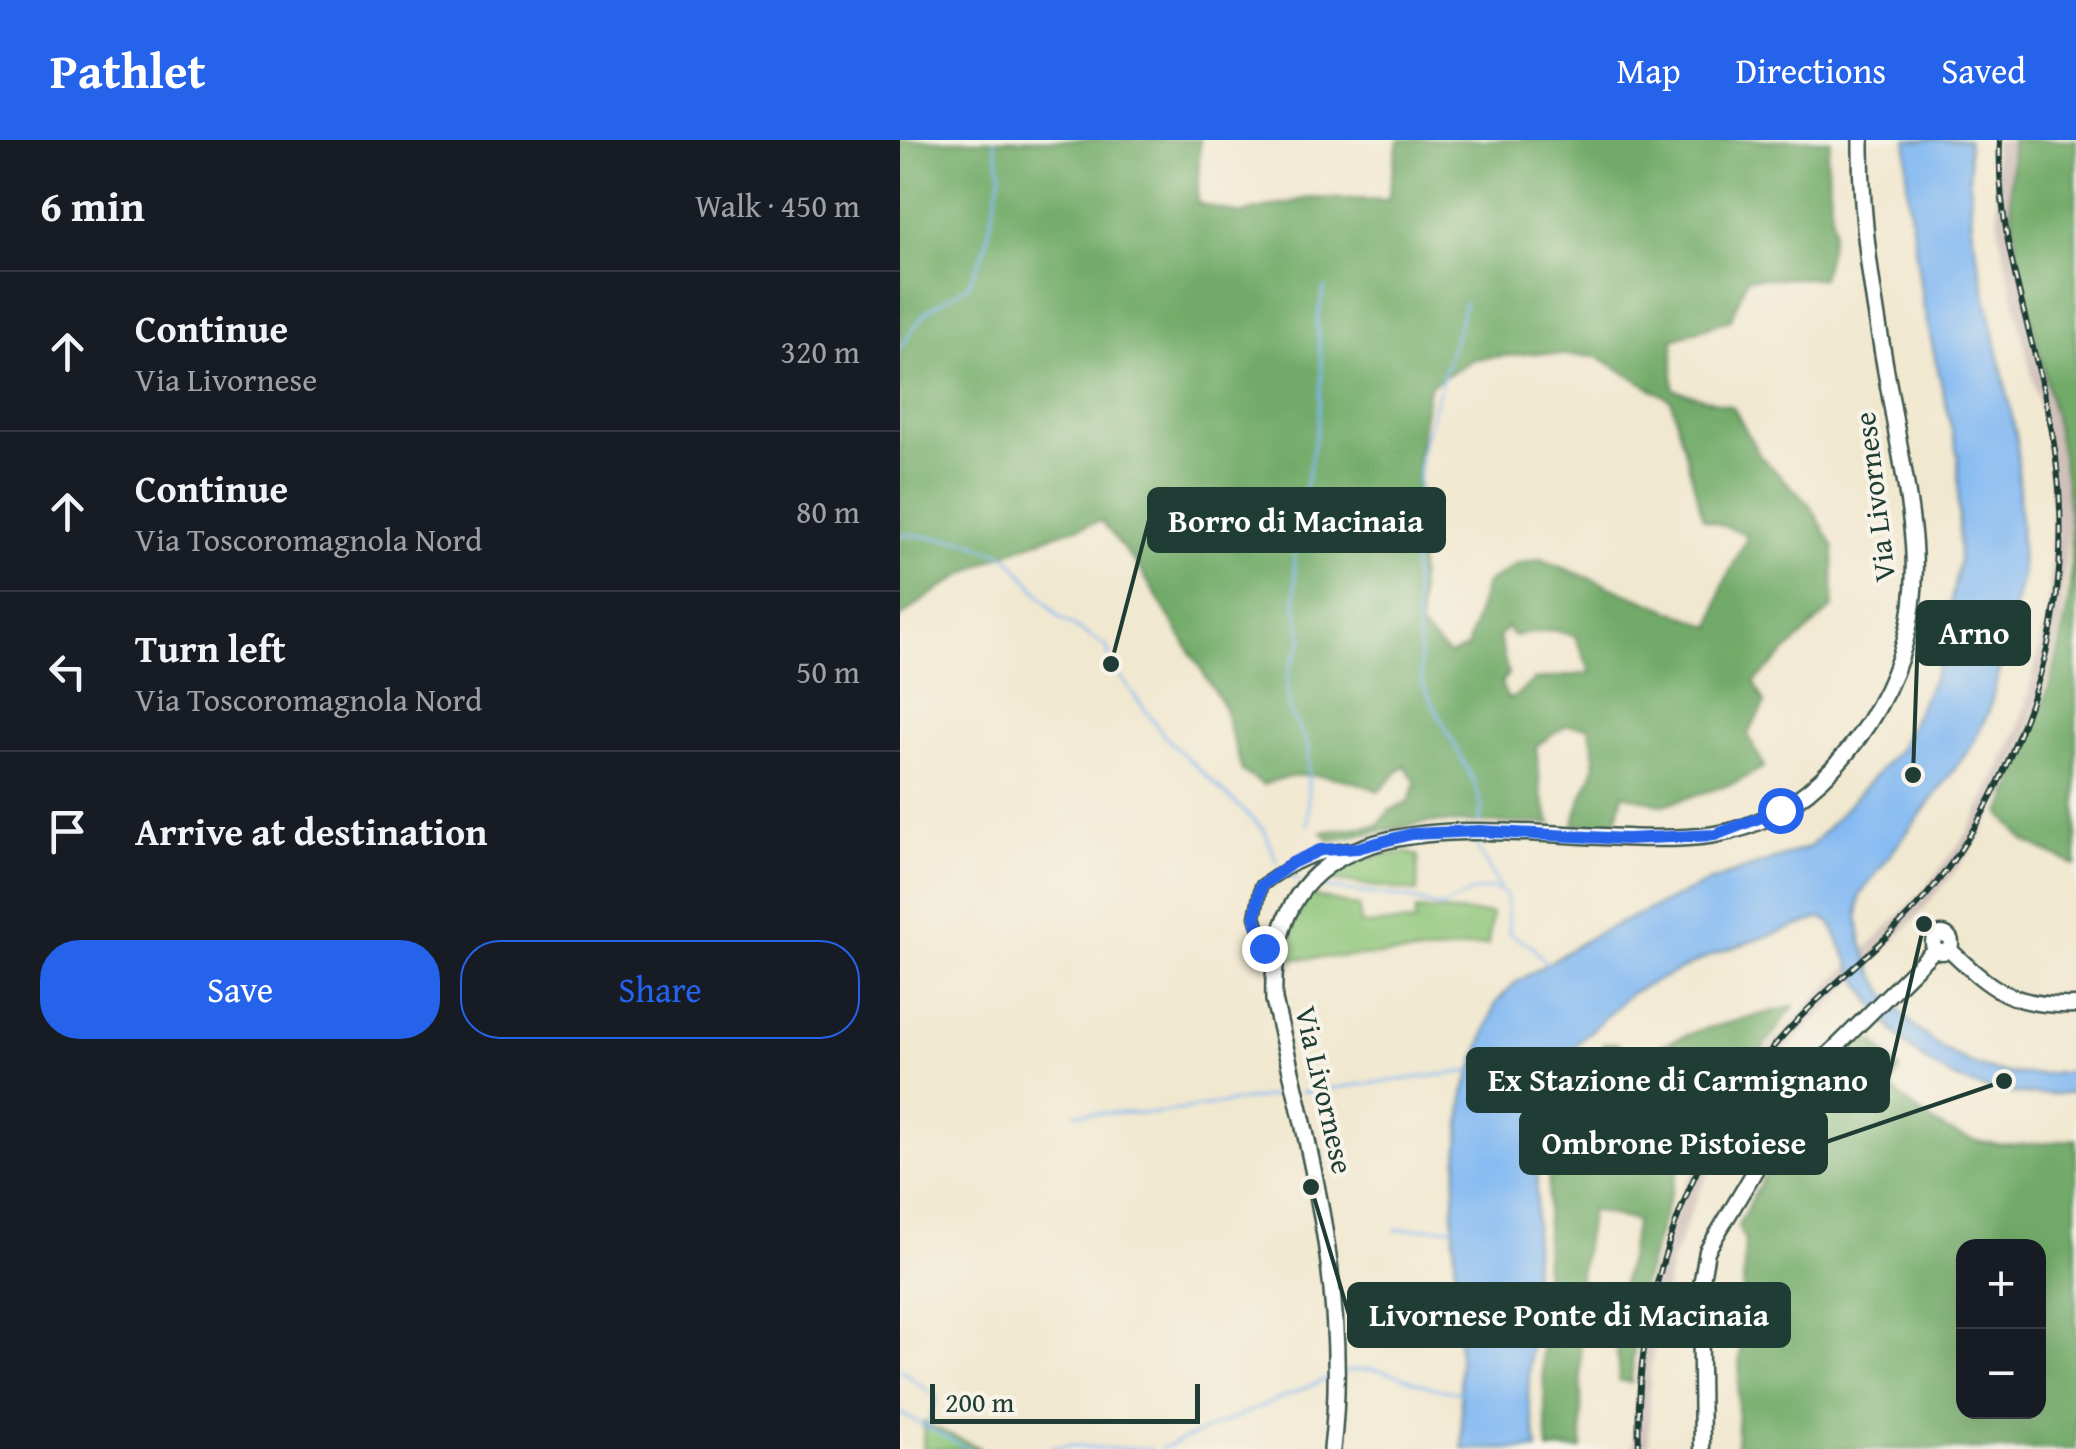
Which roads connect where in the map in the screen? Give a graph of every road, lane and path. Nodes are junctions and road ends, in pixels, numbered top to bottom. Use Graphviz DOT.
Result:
graph roads {
  1 [pos="1861,140"];
  2 [pos="1358,848"];
  3 [pos="1273,969"];
  4 [pos="2076,1006"];
  5 [pos="1332,1449"];
  6 [pos="1702,1449"];
  1 -- 2 [label="main road, Via Livornese"];
  2 -- 3 [label="main road, Via Livornese"];
  2 -- 3 [label="street"];
  3 -- 5 [label="main road, Via Livornese"];
  4 -- 6 [label="street"];
}
